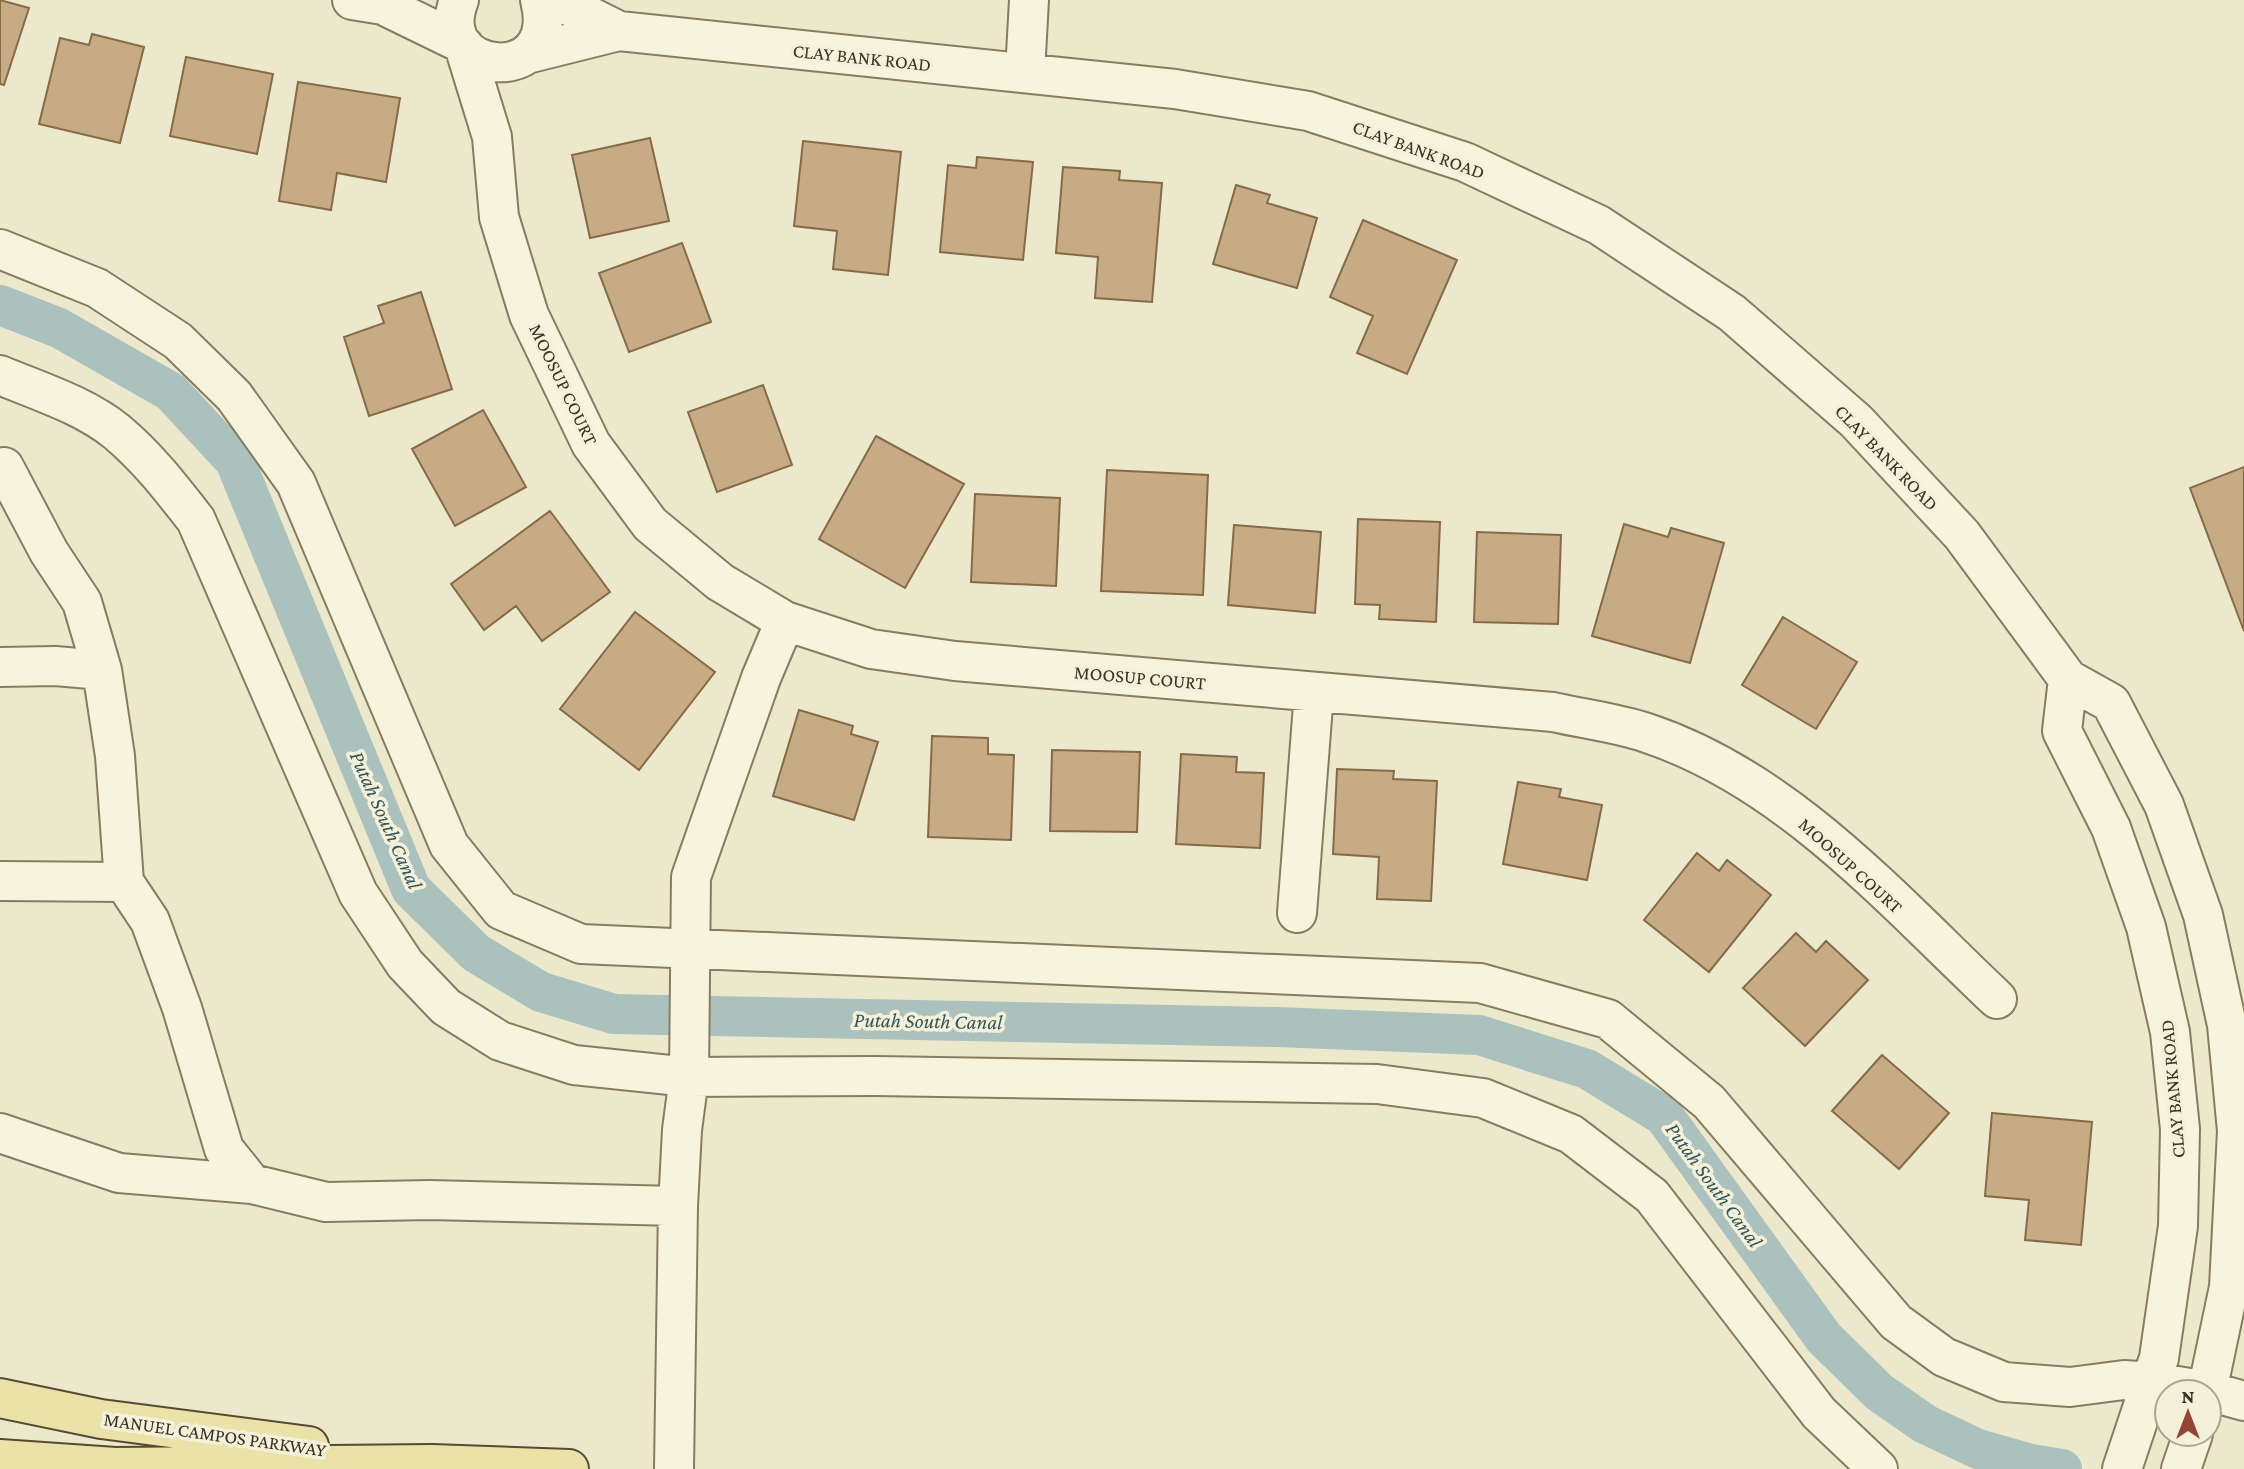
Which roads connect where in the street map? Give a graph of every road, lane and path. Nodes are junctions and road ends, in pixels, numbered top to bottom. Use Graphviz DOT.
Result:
graph roads {
  1 [pos="459,0"];
  2 [pos="540,0"];
  3 [pos="557,0"];
  4 [pos="1029,0"];
  5 [pos="379,2"];
  6 [pos="619,31"];
  7 [pos="462,44"];
  8 [pos="525,55"];
  9 [pos="1025,73"];
  10 [pos="492,137"];
  11 [pos="0,249"];
  12 [pos="0,375"];
  13 [pos="4,467"];
  14 [pos="785,621"];
  15 [pos="0,667"];
  16 [pos="103,670"];
  17 [pos="2068,678"];
  18 [pos="1314,692"];
  19 [pos="0,881"];
  20 [pos="124,882"];
  21 [pos="1297,913"];
  22 [pos="690,964"];
  23 [pos="1997,999"];
  24 [pos="689,1061"];
  25 [pos="0,1133"];
  26 [pos="252,1184"];
  27 [pos="678,1206"];
  28 [pos="2236,1288"];
  29 [pos="2154,1378"];
  30 [pos="2212,1378"];
  31 [pos="2153,1382"];
  32 [pos="2223,1395"];
  33 [pos="0,1398"];
  34 [pos="2244,1401"];
  35 [pos="2128,1452"];
  36 [pos="0,1459"];
  37 [pos="432,1464"];
  38 [pos="569,1469"];
  39 [pos="674,1469"];
  40 [pos="1878,1469"];
  1 -- 7 [label="street"];
  2 -- 8 [label="street"];
  3 -- 6 [label="street, CLAY BANK ROAD"];
  4 -- 9 [label="street"];
  5 -- 7 [label="street, CLAY BANK ROAD"];
  6 -- 8 [label="street, CLAY BANK ROAD"];
  6 -- 9 [label="street, CLAY BANK ROAD"];
  7 -- 8 [label="street, CLAY BANK ROAD"];
  7 -- 10 [label="street, MOOSUP COURT"];
  8 -- 10 [label="street, MOOSUP COURT"];
  9 -- 17 [label="street, CLAY BANK ROAD"];
  10 -- 14 [label="street, MOOSUP COURT"];
  11 -- 22 [label="street"];
  12 -- 24 [label="street"];
  13 -- 16 [label="street"];
  14 -- 18 [label="street, MOOSUP COURT"];
  14 -- 22 [label="street"];
  15 -- 16 [label="street"];
  16 -- 20 [label="street"];
  17 -- 28 [label="street, CLAY BANK ROAD"];
  17 -- 29 [label="street, CLAY BANK ROAD"];
  18 -- 21 [label="street"];
  18 -- 23 [label="street, MOOSUP COURT"];
  19 -- 20 [label="street"];
  20 -- 26 [label="street"];
  22 -- 24 [label="street"];
  22 -- 31 [label="street"];
  24 -- 27 [label="street"];
  24 -- 40 [label="street"];
  25 -- 26 [label="street"];
  26 -- 27 [label="street"];
  27 -- 39 [label="street"];
  28 -- 30 [label="street, CLAY BANK ROAD"];
  31 -- 35 [label="street, CLAY BANK ROAD"];
  32 -- 34 [label="street"];
  33 -- 37 [label="main road, MANUEL CAMPOS PARKWAY"];
  36 -- 37 [label="main road, MANUEL CAMPOS PARKWAY"];
  37 -- 38 [label="main road, MANUEL CAMPOS PARKWAY"];
}
